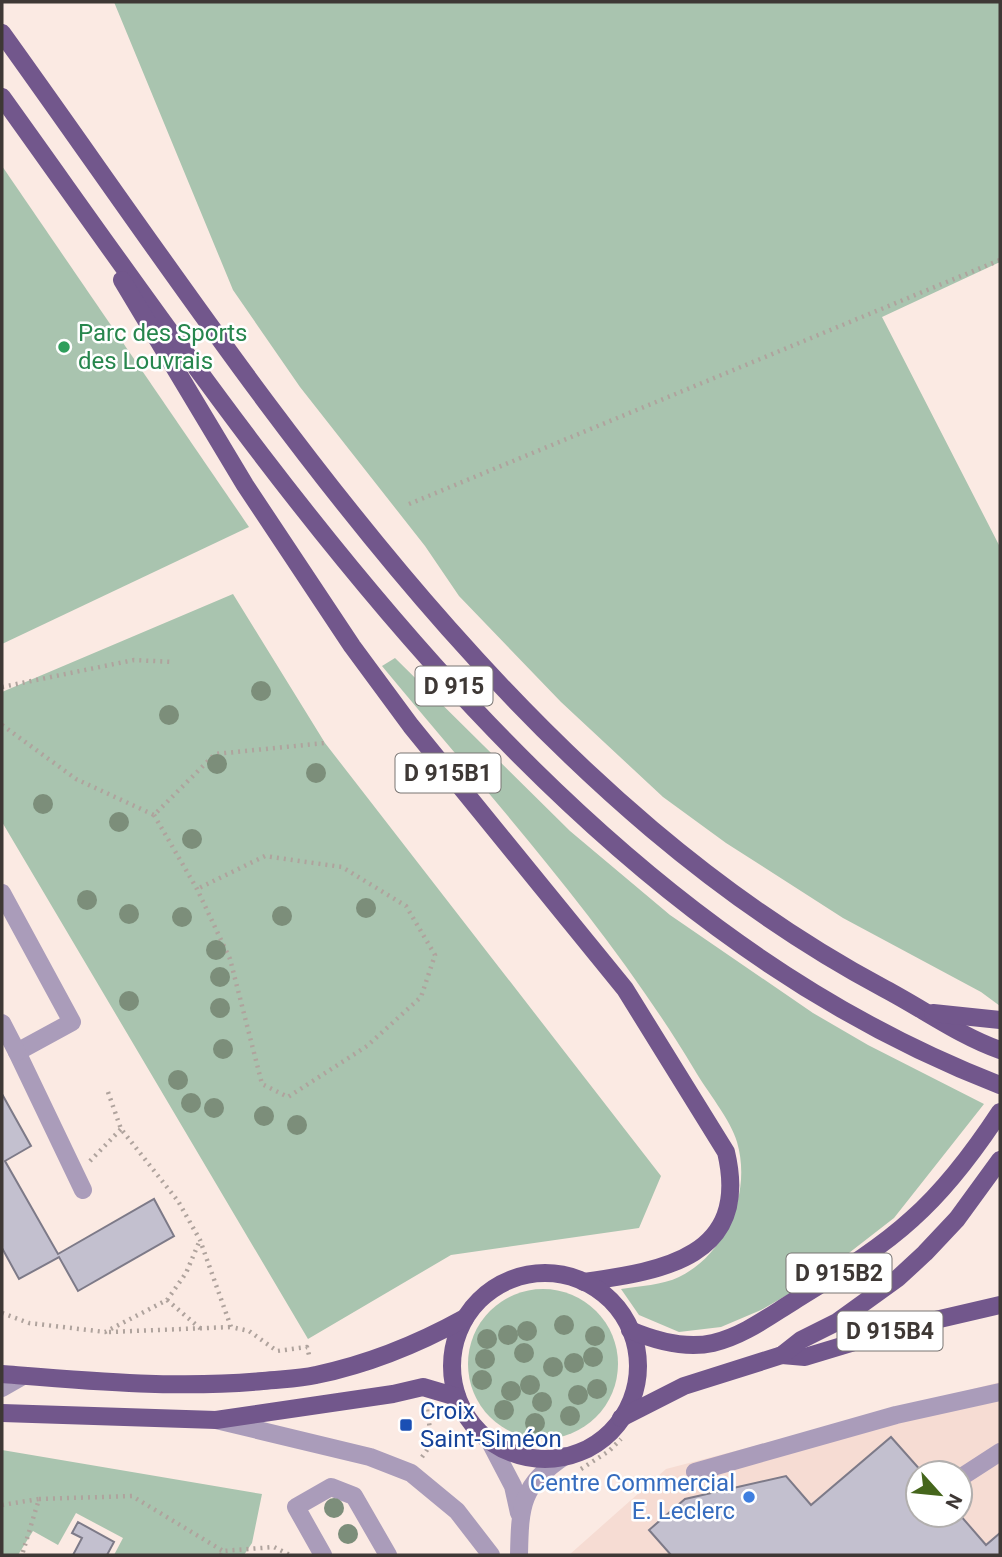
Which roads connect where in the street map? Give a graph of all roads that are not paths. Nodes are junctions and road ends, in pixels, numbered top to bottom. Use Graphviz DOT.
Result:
graph roads {
  1 [pos="2,33"];
  2 [pos="2,97"];
  3 [pos="66,187"];
  4 [pos="2,893"];
  5 [pos="930,1013"];
  6 [pos="995,1019"];
  7 [pos="2,1023"];
  8 [pos="1000,1050"];
  9 [pos="17,1052"];
  10 [pos="1000,1085"];
  11 [pos="1000,1112"];
  12 [pos="1000,1160"];
  13 [pos="80,1183"];
  14 [pos="584,1282"];
  15 [pos="1000,1305"];
  16 [pos="465,1318"];
  17 [pos="630,1331"];
  18 [pos="782,1355"];
  19 [pos="2,1366"];
  20 [pos="2,1374"];
  21 [pos="23,1376"];
  22 [pos="2,1388"];
  23 [pos="1000,1392"];
  24 [pos="457,1397"];
  25 [pos="2,1413"];
  26 [pos="216,1420"];
  27 [pos="622,1427"];
  28 [pos="489,1440"];
  29 [pos="1000,1452"];
  30 [pos="565,1456"];
  31 [pos="974,1469"];
  32 [pos="695,1472"];
  33 [pos="520,1517"];
  34 [pos="323,1555"];
  35 [pos="388,1555"];
  36 [pos="491,1555"];
  37 [pos="519,1555"];
  1 -- 5 [label="main road, D 915"];
  2 -- 3 [label="main road, D 915"];
  3 -- 10 [label="main road, D 915"];
  3 -- 14 [label="main road, D 915B1"];
  4 -- 9 [label="street"];
  5 -- 6 [label="main road"];
  5 -- 8 [label="main road, D 915"];
  7 -- 9 [label="street"];
  9 -- 13 [label="street"];
  11 -- 17 [label="main road, D 915B2"];
  12 -- 18 [label="main road"];
  14 -- 16 [label="main road"];
  14 -- 17 [label="main road"];
  15 -- 18 [label="main road, D 915B4"];
  16 -- 21 [label="main road"];
  16 -- 24 [label="main road"];
  17 -- 27 [label="main road"];
  18 -- 27 [label="main road"];
  19 -- 21 [label="street"];
  20 -- 21 [label="main road"];
  21 -- 22 [label="street"];
  23 -- 32 [label="street"];
  24 -- 26 [label="main road"];
  24 -- 28 [label="main road"];
  25 -- 26 [label="main road"];
  26 -- 36 [label="street"];
  27 -- 30 [label="main road"];
  28 -- 30 [label="main road"];
  28 -- 33 [label="street"];
  29 -- 31 [label="street"];
  30 -- 33 [label="street"];
  33 -- 37 [label="street"];
  34 -- 35 [label="street"];
}
